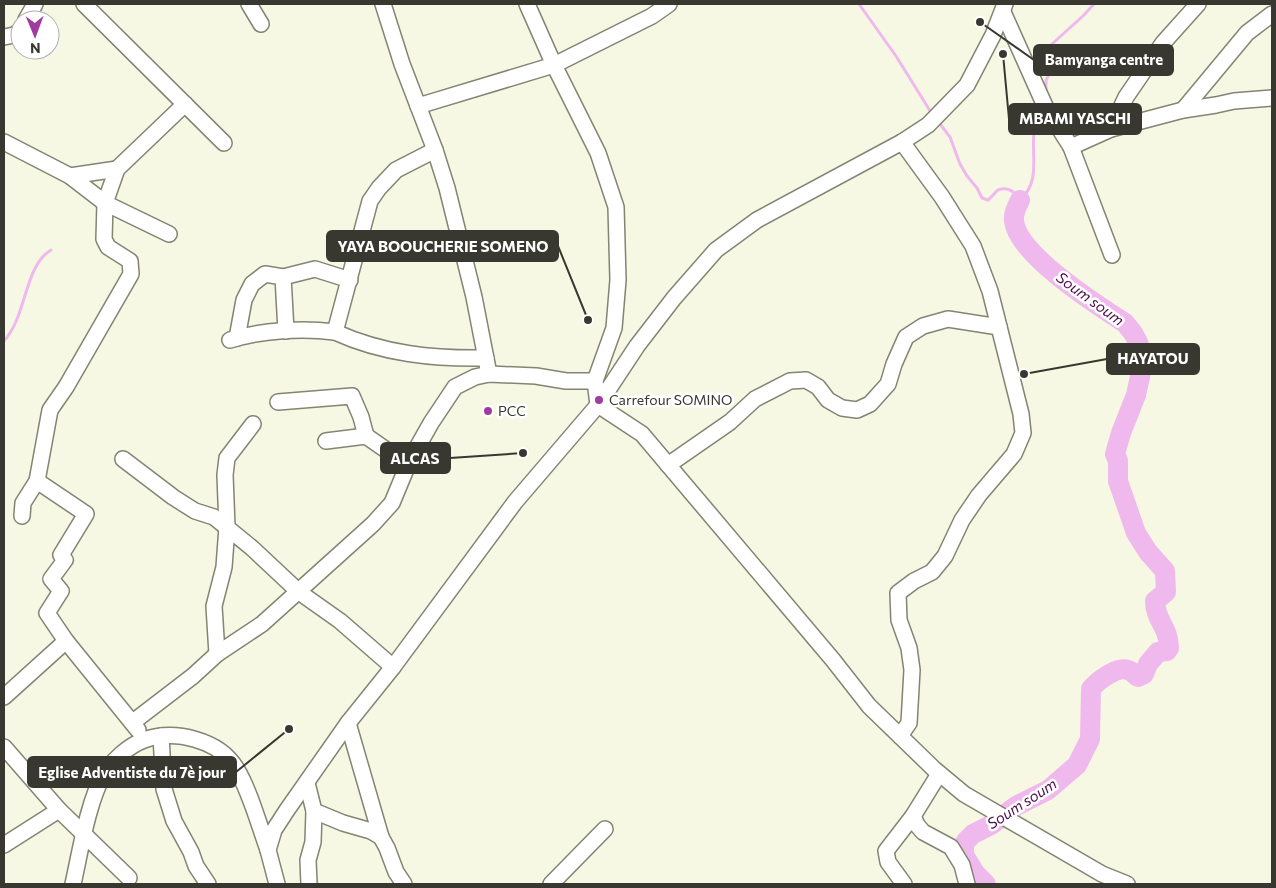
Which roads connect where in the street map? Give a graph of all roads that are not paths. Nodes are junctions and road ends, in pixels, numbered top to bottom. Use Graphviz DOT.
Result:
graph roads {
  1 [pos="84,4"];
  2 [pos="249,4"];
  3 [pos="383,4"];
  4 [pos="527,4"];
  5 [pos="669,4"];
  6 [pos="1198,4"];
  7 [pos="1004,8"];
  8 [pos="1272,14"];
  9 [pos="261,24"];
  10 [pos="554,65"];
  11 [pos="1272,98"];
  12 [pos="185,104"];
  13 [pos="418,106"];
  14 [pos="1182,110"];
  15 [pos="1111,129"];
  16 [pos="4,142"];
  17 [pos="902,142"];
  18 [pos="224,143"];
  19 [pos="1072,147"];
  20 [pos="435,150"];
  21 [pos="117,169"];
  22 [pos="70,176"];
  23 [pos="105,203"];
  24 [pos="169,234"];
  25 [pos="1112,255"];
  26 [pos="283,277"];
  27 [pos="350,280"];
  28 [pos="1000,328"];
  29 [pos="286,331"];
  30 [pos="335,332"];
  31 [pos="486,358"];
  32 [pos="489,374"];
  33 [pos="595,381"];
  34 [pos="278,402"];
  35 [pos="598,405"];
  36 [pos="253,424"];
  37 [pos="366,436"];
  38 [pos="326,441"];
  39 [pos="123,459"];
  40 [pos="408,462"];
  41 [pos="668,465"];
  42 [pos="37,481"];
  43 [pos="22,516"];
  44 [pos="227,527"];
  45 [pos="299,592"];
  46 [pos="66,641"];
  47 [pos="217,654"];
  48 [pos="393,667"];
  49 [pos="4,697"];
  50 [pos="132,722"];
  51 [pos="348,723"];
  52 [pos="161,736"];
  53 [pos="900,736"];
  54 [pos="146,739"];
  55 [pos="4,747"];
  56 [pos="939,774"];
  57 [pos="307,783"];
  58 [pos="58,810"];
  59 [pos="314,811"];
  60 [pos="913,816"];
  61 [pos="605,829"];
  62 [pos="84,836"];
  63 [pos="381,837"];
  64 [pos="4,844"];
  65 [pos="268,850"];
  66 [pos="129,878"];
  67 [pos="72,884"];
  68 [pos="208,884"];
  69 [pos="277,884"];
  70 [pos="309,884"];
  71 [pos="404,884"];
  72 [pos="551,884"];
  73 [pos="904,884"];
  74 [pos="968,884"];
  75 [pos="1128,884"];
  1 -- 12 [label="street"];
  2 -- 9 [label="street"];
  3 -- 13 [label="street"];
  4 -- 10 [label="street"];
  5 -- 10 [label="street"];
  6 -- 15 [label="street"];
  7 -- 17 [label="street"];
  7 -- 19 [label="street"];
  8 -- 14 [label="street"];
  10 -- 13 [label="street"];
  10 -- 33 [label="street"];
  11 -- 14 [label="street"];
  12 -- 18 [label="street"];
  12 -- 21 [label="street"];
  13 -- 20 [label="street"];
  14 -- 15 [label="street"];
  15 -- 19 [label="street"];
  16 -- 22 [label="street"];
  17 -- 28 [label="street"];
  17 -- 35 [label="street"];
  19 -- 25 [label="street"];
  20 -- 27 [label="street"];
  20 -- 31 [label="street"];
  21 -- 22 [label="street"];
  21 -- 23 [label="street"];
  22 -- 23 [label="street"];
  23 -- 24 [label="street"];
  23 -- 42 [label="street"];
  26 -- 27 [label="street"];
  26 -- 29 [label="street"];
  26 -- 29 [label="street"];
  27 -- 30 [label="street"];
  28 -- 41 [label="street"];
  28 -- 53 [label="street"];
  29 -- 30 [label="street"];
  30 -- 31 [label="street"];
  31 -- 32 [label="street"];
  32 -- 33 [label="street"];
  32 -- 40 [label="street"];
  33 -- 35 [label="street"];
  34 -- 37 [label="street"];
  35 -- 41 [label="street"];
  35 -- 48 [label="street"];
  36 -- 44 [label="street"];
  37 -- 38 [label="street"];
  37 -- 40 [label="street"];
  39 -- 44 [label="street"];
  40 -- 45 [label="street"];
  41 -- 53 [label="street"];
  42 -- 43 [label="street"];
  42 -- 46 [label="street"];
  44 -- 45 [label="street"];
  44 -- 47 [label="street"];
  45 -- 47 [label="street"];
  45 -- 48 [label="street"];
  46 -- 49 [label="street"];
  46 -- 50 [label="street"];
  47 -- 50 [label="street"];
  48 -- 51 [label="street"];
  50 -- 54 [label="street"];
  51 -- 57 [label="street"];
  51 -- 63 [label="street"];
  52 -- 54 [label="street"];
  52 -- 65 [label="street"];
  52 -- 68 [label="street"];
  53 -- 56 [label="street"];
  54 -- 62 [label="street"];
  55 -- 58 [label="street"];
  56 -- 60 [label="street"];
  56 -- 75 [label="street"];
  57 -- 59 [label="street"];
  57 -- 65 [label="street"];
  58 -- 62 [label="street"];
  58 -- 64 [label="street"];
  59 -- 63 [label="street"];
  59 -- 70 [label="street"];
  60 -- 73 [label="street"];
  60 -- 74 [label="street"];
  61 -- 72 [label="street"];
  62 -- 66 [label="street"];
  62 -- 67 [label="street"];
  63 -- 71 [label="street"];
  65 -- 69 [label="street"];
}
